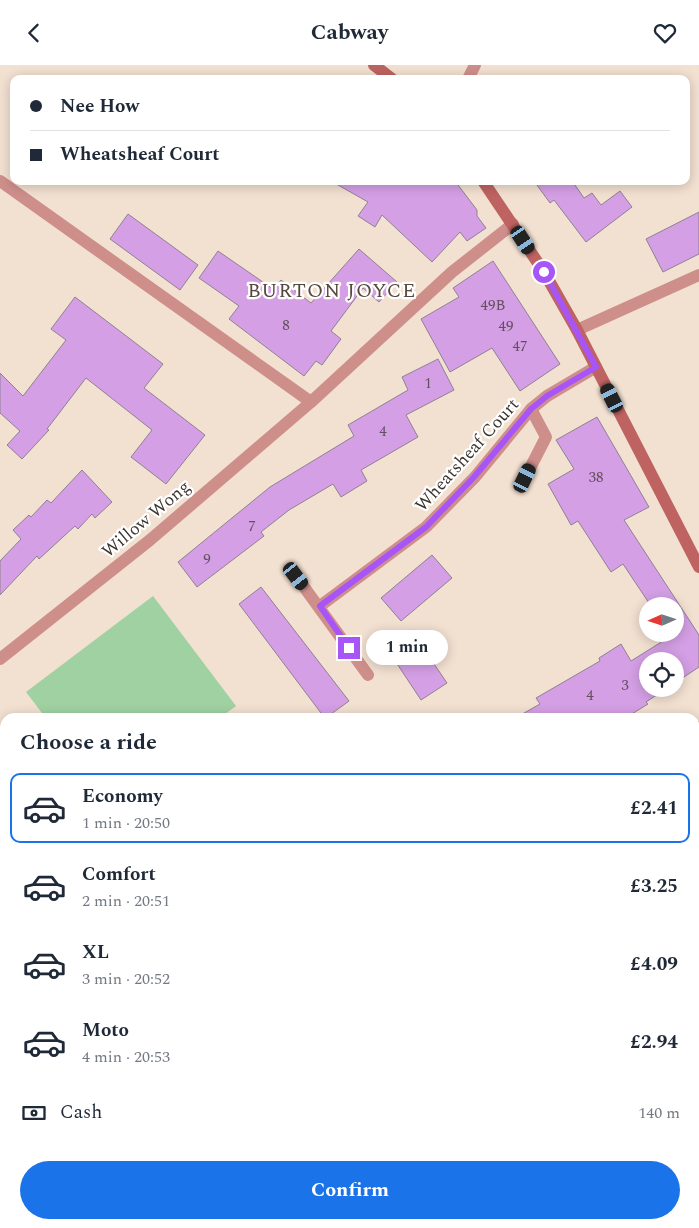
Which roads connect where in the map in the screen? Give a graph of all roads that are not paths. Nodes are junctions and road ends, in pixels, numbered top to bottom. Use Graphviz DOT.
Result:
graph roads {
  1 [pos="374,65"];
  2 [pos="387,75"];
  3 [pos="0,181"];
  4 [pos="486,185"];
  5 [pos="513,224"];
  6 [pos="699,275"];
  7 [pos="577,331"];
  8 [pos="596,367"];
  9 [pos="311,402"];
  10 [pos="531,409"];
  11 [pos="525,478"];
  12 [pos="699,567"];
  13 [pos="296,576"];
  14 [pos="320,606"];
  15 [pos="0,659"];
  16 [pos="368,675"];
  1 -- 2 [label="street"];
  3 -- 9 [label="street"];
  4 -- 5 [label="street"];
  5 -- 7 [label="street"];
  5 -- 9 [label="street, Willow Wong"];
  6 -- 7 [label="street"];
  7 -- 8 [label="street"];
  8 -- 10 [label="street, Wheatsheaf Court"];
  8 -- 12 [label="street"];
  9 -- 15 [label="street, Willow Wong"];
  10 -- 11 [label="street"];
  10 -- 14 [label="street, Wheatsheaf Court"];
  13 -- 14 [label="street"];
  14 -- 16 [label="street"];
}
